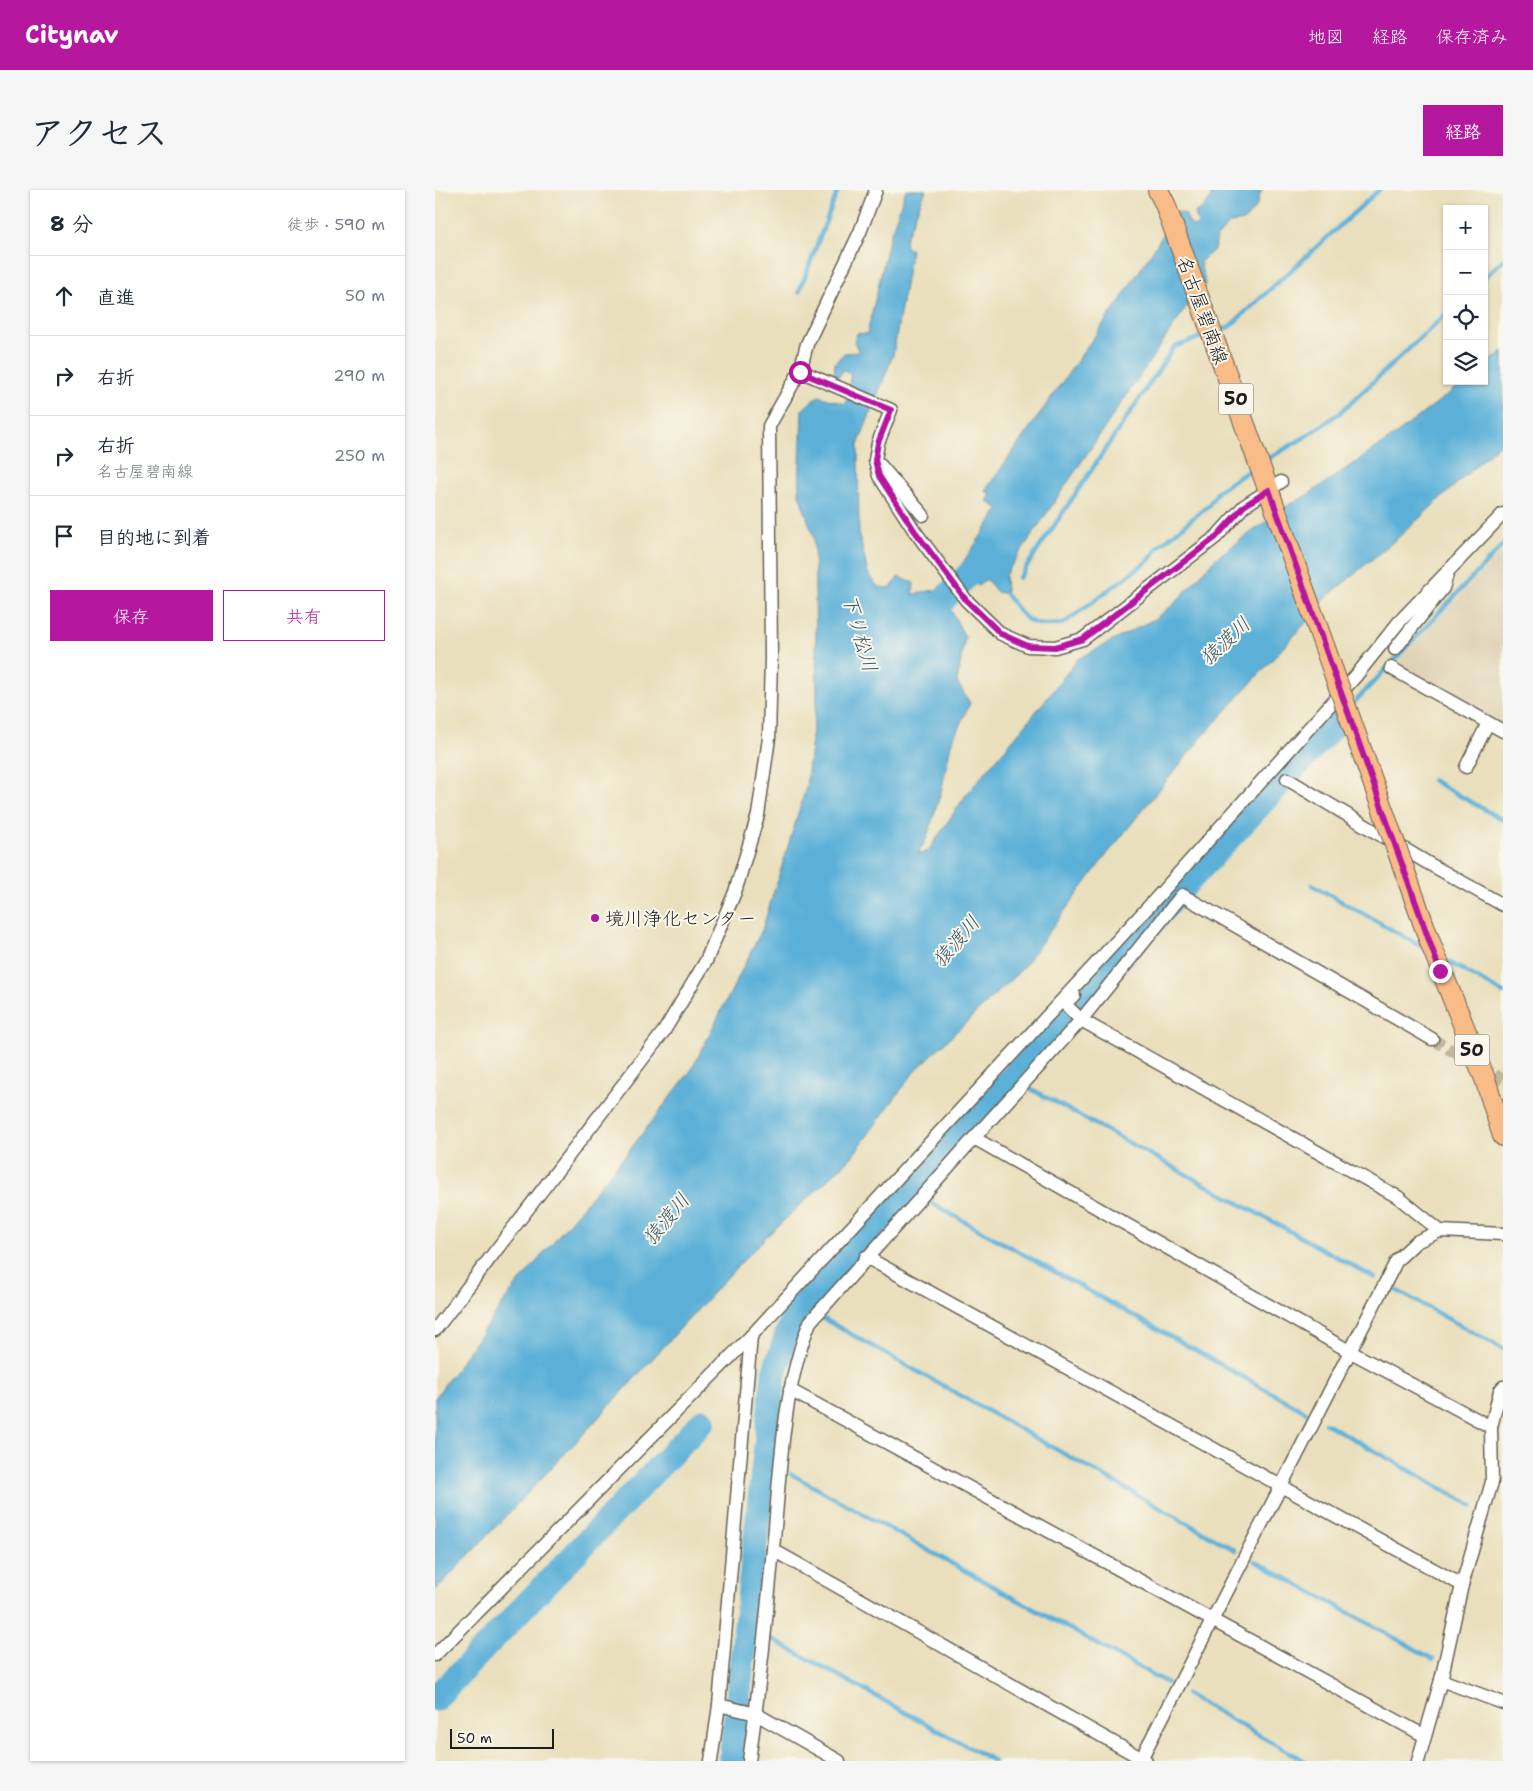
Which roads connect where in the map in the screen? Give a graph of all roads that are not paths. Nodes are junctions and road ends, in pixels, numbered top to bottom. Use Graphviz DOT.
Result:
graph roads {
  1 [pos="876,190"];
  2 [pos="1158,190"];
  3 [pos="805,373"];
  4 [pos="875,460"];
  5 [pos="1268,479"];
  6 [pos="1503,514"];
  7 [pos="923,515"];
  8 [pos="1448,570"];
  9 [pos="1395,649"];
  10 [pos="1391,668"];
  11 [pos="1488,723"];
  12 [pos="1503,732"];
  13 [pos="1466,767"];
  14 [pos="1287,779"];
  15 [pos="1503,905"];
  16 [pos="1104,954"];
  17 [pos="1080,1019"];
  18 [pos="1432,1040"];
  19 [pos="1503,1136"];
  20 [pos="974,1138"];
  21 [pos="1441,1231"];
  22 [pos="1503,1234"];
  23 [pos="866,1257"];
  24 [pos="435,1330"];
  25 [pos="751,1336"];
  26 [pos="1349,1351"];
  27 [pos="1503,1387"];
  28 [pos="790,1390"];
  29 [pos="1491,1427"];
  30 [pos="1281,1486"];
  31 [pos="773,1550"];
  32 [pos="1462,1584"];
  33 [pos="1211,1620"];
  34 [pos="435,1655"];
  35 [pos="1441,1680"];
  36 [pos="1503,1702"];
  37 [pos="719,1705"];
  38 [pos="756,1714"];
  39 [pos="1425,1736"];
  40 [pos="1142,1760"];
  41 [pos="711,1761"];
  42 [pos="749,1761"];
  43 [pos="839,1761"];
  44 [pos="1418,1761"];
  1 -- 3 [label="street"];
  2 -- 5 [label="main road, 名古屋碧南線 / 50"];
  3 -- 4 [label="street"];
  3 -- 24 [label="street"];
  4 -- 5 [label="street"];
  4 -- 7 [label="street"];
  5 -- 19 [label="main road, 名古屋碧南線 / 50, bridge"];
  6 -- 8 [label="street"];
  8 -- 9 [label="street"];
  8 -- 16 [label="street"];
  10 -- 11 [label="street"];
  11 -- 12 [label="street"];
  11 -- 13 [label="street"];
  14 -- 15 [label="street"];
  16 -- 17 [label="street"];
  16 -- 25 [label="street"];
  17 -- 18 [label="street"];
  17 -- 20 [label="street"];
  17 -- 21 [label="street"];
  20 -- 23 [label="street"];
  20 -- 26 [label="street"];
  21 -- 22 [label="street"];
  21 -- 26 [label="street"];
  23 -- 28 [label="street"];
  23 -- 30 [label="street"];
  25 -- 34 [label="street"];
  25 -- 37 [label="street"];
  26 -- 29 [label="street"];
  26 -- 30 [label="street"];
  27 -- 29 [label="street"];
  28 -- 31 [label="street"];
  28 -- 33 [label="street"];
  29 -- 32 [label="street"];
  30 -- 32 [label="street"];
  30 -- 33 [label="street"];
  31 -- 38 [label="street"];
  31 -- 40 [label="street"];
  32 -- 35 [label="street"];
  33 -- 39 [label="street"];
  33 -- 40 [label="street"];
  35 -- 36 [label="street"];
  35 -- 39 [label="street"];
  37 -- 38 [label="street"];
  37 -- 41 [label="street"];
  38 -- 42 [label="street"];
  38 -- 43 [label="street"];
  39 -- 44 [label="street"];
}
